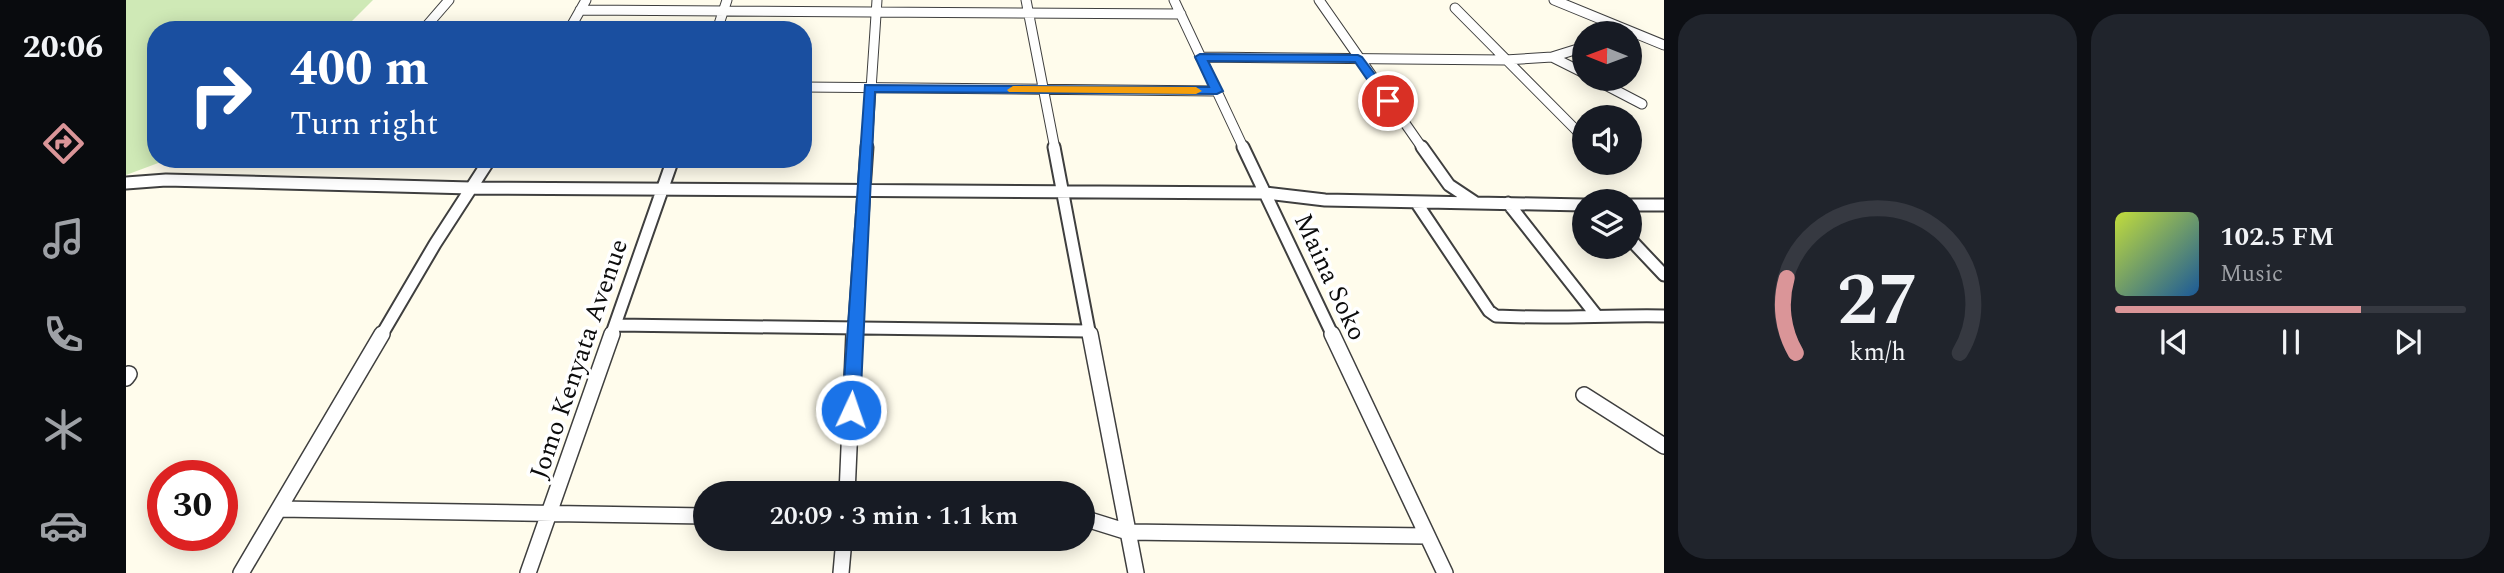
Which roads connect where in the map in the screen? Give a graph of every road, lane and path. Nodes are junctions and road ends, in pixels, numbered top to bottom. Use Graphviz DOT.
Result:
graph roads {
  1 [pos="449,0"];
  2 [pos="586,0"];
  3 [pos="727,0"];
  4 [pos="1174,0"];
  5 [pos="1319,0"];
  6 [pos="1554,0"];
  7 [pos="877,6"];
  8 [pos="1027,7"];
  9 [pos="1455,8"];
  10 [pos="580,10"];
  11 [pos="724,11"];
  12 [pos="1181,14"];
  13 [pos="430,21"];
  14 [pos="574,21"];
  15 [pos="720,21"];
  16 [pos="1600,21"];
  17 [pos="1642,38"];
  18 [pos="1664,45"];
  19 [pos="1572,51"];
  20 [pos="1200,57"];
  21 [pos="1552,57"];
  22 [pos="1358,59"];
  23 [pos="1505,60"];
  24 [pos="1572,68"];
  25 [pos="812,88"];
  26 [pos="869,88"];
  27 [pos="1045,90"];
  28 [pos="1217,91"];
  29 [pos="1617,91"];
  30 [pos="1642,104"];
  31 [pos="1572,126"];
  32 [pos="484,168"];
  33 [pos="670,168"];
  34 [pos="126,183"];
  35 [pos="1449,185"];
  36 [pos="471,188"];
  37 [pos="663,189"];
  38 [pos="863,191"];
  39 [pos="1063,192"];
  40 [pos="1266,193"];
  41 [pos="1416,202"];
  42 [pos="1447,202"];
  43 [pos="1508,203"];
  44 [pos="1477,204"];
  45 [pos="1572,205"];
  46 [pos="1642,205"];
  47 [pos="1664,205"];
  48 [pos="1642,252"];
  49 [pos="1664,275"];
  50 [pos="1596,316"];
  51 [pos="1664,316"];
  52 [pos="616,325"];
  53 [pos="854,326"];
  54 [pos="1088,331"];
  55 [pos="1584,395"];
  56 [pos="1664,446"];
  57 [pos="848,481"];
  58 [pos="279,509"];
  59 [pos="548,516"];
  60 [pos="693,516"];
  61 [pos="1095,522"];
  62 [pos="1128,532"];
  63 [pos="1427,536"];
  64 [pos="843,551"];
  65 [pos="241,573"];
  66 [pos="528,573"];
  67 [pos="841,573"];
  68 [pos="1136,573"];
  69 [pos="1445,573"];
  1 -- 13 [label="street"];
  2 -- 10 [label="street"];
  3 -- 11 [label="street"];
  4 -- 12 [label="street, Maina Soko"];
  5 -- 22 [label="street"];
  6 -- 16 [label="street"];
  7 -- 8 [label="street"];
  7 -- 11 [label="street"];
  7 -- 26 [label="street"];
  8 -- 12 [label="street"];
  8 -- 27 [label="street"];
  9 -- 23 [label="street"];
  10 -- 11 [label="street"];
  10 -- 14 [label="street"];
  11 -- 15 [label="street"];
  12 -- 20 [label="street, Maina Soko"];
  17 -- 18 [label="street"];
  19 -- 21 [label="street"];
  20 -- 22 [label="street"];
  20 -- 28 [label="street, Maina Soko"];
  21 -- 23 [label="street"];
  21 -- 24 [label="street"];
  22 -- 23 [label="street"];
  22 -- 35 [label="street"];
  23 -- 31 [label="street"];
  25 -- 26 [label="street"];
  26 -- 27 [label="street"];
  26 -- 38 [label="street"];
  27 -- 28 [label="street"];
  27 -- 39 [label="street"];
  28 -- 40 [label="street, Maina Soko"];
  29 -- 30 [label="street"];
  32 -- 36 [label="street"];
  33 -- 37 [label="street, Jomo Kenyata Avenue"];
  34 -- 36 [label="street"];
  35 -- 42 [label="street"];
  35 -- 44 [label="street"];
  36 -- 37 [label="street"];
  36 -- 58 [label="street"];
  37 -- 38 [label="street"];
  37 -- 52 [label="street, Jomo Kenyata Avenue"];
  38 -- 39 [label="street"];
  38 -- 53 [label="street"];
  39 -- 40 [label="street"];
  39 -- 54 [label="street"];
  40 -- 41 [label="street"];
  40 -- 63 [label="street, Maina Soko"];
  41 -- 42 [label="street"];
  41 -- 50 [label="street"];
  42 -- 44 [label="street"];
  43 -- 44 [label="street"];
  43 -- 45 [label="street"];
  43 -- 50 [label="street"];
  46 -- 47 [label="street"];
  48 -- 49 [label="street"];
  50 -- 51 [label="street"];
  52 -- 53 [label="street"];
  52 -- 59 [label="street, Jomo Kenyata Avenue"];
  53 -- 54 [label="street"];
  53 -- 57 [label="street"];
  54 -- 62 [label="street"];
  55 -- 56 [label="street"];
  58 -- 59 [label="street"];
  58 -- 65 [label="street"];
  59 -- 60 [label="street"];
  59 -- 66 [label="street, Jomo Kenyata Avenue"];
  61 -- 62 [label="street"];
  62 -- 63 [label="street"];
  62 -- 68 [label="street"];
  63 -- 69 [label="street, Maina Soko"];
  64 -- 67 [label="street"];
}
